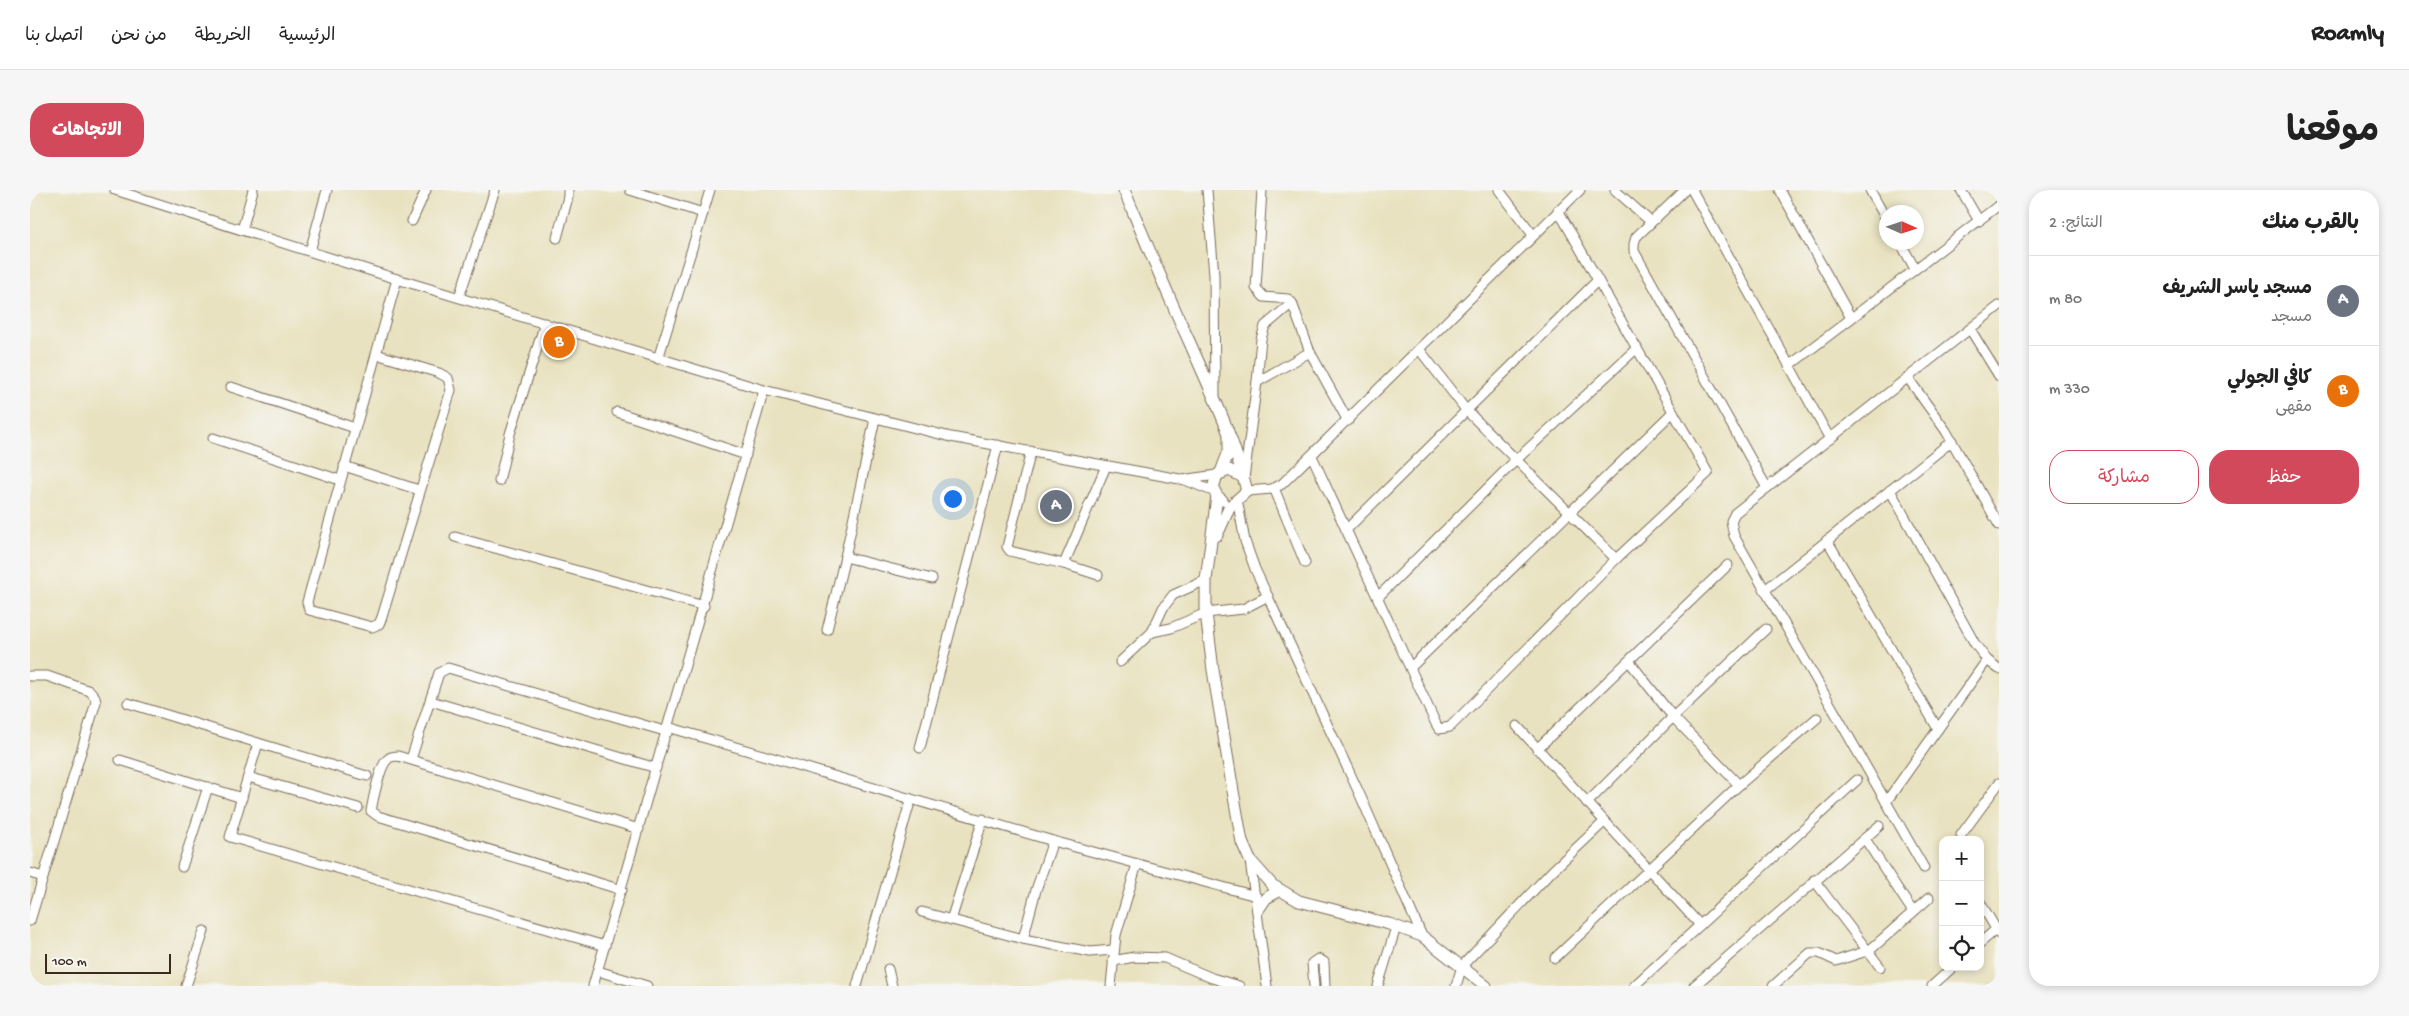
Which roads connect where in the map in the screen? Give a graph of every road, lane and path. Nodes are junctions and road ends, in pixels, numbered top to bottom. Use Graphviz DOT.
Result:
graph roads {
  1 [pos="115,190"];
  2 [pos="253,190"];
  3 [pos="328,190"];
  4 [pos="426,190"];
  5 [pos="495,190"];
  6 [pos="568,190"];
  7 [pos="630,190"];
  8 [pos="710,190"];
  9 [pos="1124,190"];
  10 [pos="1207,190"];
  11 [pos="1262,190"];
  12 [pos="1499,190"];
  13 [pos="1580,190"];
  14 [pos="1615,190"];
  15 [pos="1686,190"];
  16 [pos="1692,190"];
  17 [pos="1780,190"];
  18 [pos="1870,190"];
  19 [pos="1962,190"];
  20 [pos="1999,205"];
  21 [pos="1879,206"];
  22 [pos="1558,210"];
  23 [pos="703,214"];
  24 [pos="412,221"];
  25 [pos="1979,221"];
  26 [pos="1651,222"];
  27 [pos="242,230"];
  28 [pos="1533,235"];
  29 [pos="557,238"];
  30 [pos="1904,250"];
  31 [pos="310,251"];
  32 [pos="1915,269"];
  33 [pos="397,279"];
  34 [pos="1598,280"];
  35 [pos="460,297"];
  36 [pos="1292,303"];
  37 [pos="1999,306"];
  38 [pos="1851,318"];
  39 [pos="545,323"];
  40 [pos="1970,329"];
  41 [pos="1637,348"];
  42 [pos="1419,349"];
  43 [pos="1310,352"];
  44 [pos="376,354"];
  45 [pos="658,359"];
  46 [pos="1789,366"];
  47 [pos="1999,376"];
  48 [pos="1908,378"];
  49 [pos="1257,382"];
  50 [pos="231,387"];
  51 [pos="764,390"];
  52 [pos="1215,395"];
  53 [pos="1466,410"];
  54 [pos="617,412"];
  55 [pos="1673,412"];
  56 [pos="875,419"];
  57 [pos="1348,421"];
  58 [pos="355,428"];
  59 [pos="1229,430"];
  60 [pos="213,438"];
  61 [pos="1830,438"];
  62 [pos="1952,441"];
  63 [pos="998,445"];
  64 [pos="1031,451"];
  65 [pos="746,456"];
  66 [pos="1312,456"];
  67 [pos="1515,461"];
  68 [pos="344,466"];
  69 [pos="1106,466"];
  70 [pos="1219,474"];
  71 [pos="1242,477"];
  72 [pos="340,480"];
  73 [pos="1185,480"];
  74 [pos="499,481"];
  75 [pos="1274,488"];
  76 [pos="1767,488"];
  77 [pos="419,490"];
  78 [pos="1890,490"];
  79 [pos="1246,491"];
  80 [pos="1216,494"];
  81 [pos="1235,500"];
  82 [pos="1569,513"];
  83 [pos="1999,525"];
  84 [pos="1346,530"];
  85 [pos="455,537"];
  86 [pos="1827,540"];
  87 [pos="1210,553"];
  88 [pos="845,557"];
  89 [pos="1616,560"];
  90 [pos="1305,563"];
  91 [pos="1064,564"];
  92 [pos="1728,565"];
  93 [pos="1098,576"];
  94 [pos="932,578"];
  95 [pos="1206,580"];
  96 [pos="1765,590"];
  97 [pos="1268,596"];
  98 [pos="1378,597"];
  99 [pos="704,606"];
  100 [pos="1206,614"];
  101 [pos="1766,629"];
  102 [pos="827,630"];
  103 [pos="1152,632"];
  104 [pos="1987,660"];
  105 [pos="1628,661"];
  106 [pos="1120,662"];
  107 [pos="1411,667"];
  108 [pos="1999,669"];
  109 [pos="30,676"];
  110 [pos="431,701"];
  111 [pos="128,703"];
  112 [pos="1673,716"];
  113 [pos="1817,718"];
  114 [pos="1517,726"];
  115 [pos="668,729"];
  116 [pos="1938,730"];
  117 [pos="258,743"];
  118 [pos="920,748"];
  119 [pos="1537,749"];
  120 [pos="411,759"];
  121 [pos="120,760"];
  122 [pos="656,768"];
  123 [pos="367,776"];
  124 [pos="248,777"];
  125 [pos="1858,780"];
  126 [pos="1999,782"];
  127 [pos="1739,785"];
  128 [pos="208,787"];
  129 [pos="242,798"];
  130 [pos="911,799"];
  131 [pos="1886,802"];
  132 [pos="1587,803"];
  133 [pos="358,808"];
  134 [pos="982,819"];
  135 [pos="1604,822"];
  136 [pos="1880,826"];
  137 [pos="639,829"];
  138 [pos="1961,835"];
  139 [pos="1864,838"];
  140 [pos="1053,841"];
  141 [pos="1250,860"];
  142 [pos="1137,864"];
  143 [pos="182,867"];
  144 [pos="1924,868"];
  145 [pos="1648,870"];
  146 [pos="30,873"];
  147 [pos="43,877"];
  148 [pos="1814,880"];
  149 [pos="622,890"];
  150 [pos="1279,891"];
  151 [pos="1256,896"];
  152 [pos="1929,898"];
  153 [pos="1984,908"];
  154 [pos="1258,910"];
  155 [pos="922,912"];
  156 [pos="1913,912"];
  157 [pos="951,920"];
  158 [pos="30,921"];
  159 [pos="1700,925"];
  160 [pos="1396,926"];
  161 [pos="1998,930"];
  162 [pos="204,931"];
  163 [pos="1422,936"];
  164 [pos="1023,939"];
  165 [pos="1984,940"];
  166 [pos="605,946"];
  167 [pos="1113,950"];
  168 [pos="1868,951"];
  169 [pos="1555,958"];
  170 [pos="1113,961"];
  171 [pos="1462,966"];
  172 [pos="1880,967"];
  173 [pos="888,969"];
  174 [pos="598,970"];
  175 [pos="1949,971"];
  176 [pos="1700,984"];
  177 [pos="1936,985"];
  178 [pos="186,986"];
  179 [pos="593,986"];
  180 [pos="647,986"];
  181 [pos="858,986"];
  182 [pos="892,986"];
  183 [pos="1111,986"];
  184 [pos="1239,986"];
  185 [pos="1267,986"];
  186 [pos="1314,986"];
  187 [pos="1325,986"];
  188 [pos="1378,986"];
  189 [pos="1456,986"];
  190 [pos="1486,986"];
  191 [pos="1634,986"];
  192 [pos="1773,986"];
  1 -- 27 [label="street"];
  2 -- 27 [label="street"];
  3 -- 31 [label="street"];
  4 -- 24 [label="street"];
  5 -- 35 [label="street"];
  6 -- 29 [label="street"];
  7 -- 23 [label="street"];
  8 -- 23 [label="street"];
  9 -- 52 [label="main road"];
  10 -- 52 [label="street"];
  11 -- 36 [label="street"];
  12 -- 28 [label="street"];
  13 -- 22 [label="street"];
  14 -- 26 [label="street"];
  15 -- 26 [label="street"];
  16 -- 46 [label="street"];
  17 -- 38 [label="street"];
  18 -- 21 [label="street"];
  19 -- 25 [label="street"];
  20 -- 25 [label="street"];
  22 -- 28 [label="street"];
  22 -- 34 [label="street"];
  23 -- 45 [label="street"];
  25 -- 32 [label="street"];
  26 -- 76 [label="street"];
  27 -- 31 [label="street"];
  28 -- 42 [label="street"];
  30 -- 32 [label="street"];
  31 -- 33 [label="street"];
  32 -- 38 [label="street"];
  33 -- 35 [label="street"];
  33 -- 44 [label="street"];
  34 -- 41 [label="street"];
  34 -- 53 [label="street"];
  35 -- 39 [label="street"];
  36 -- 43 [label="street"];
  36 -- 49 [label="street"];
  37 -- 40 [label="street"];
  38 -- 46 [label="street"];
  39 -- 45 [label="street"];
  39 -- 74 [label="street"];
  40 -- 47 [label="street"];
  40 -- 48 [label="street"];
  41 -- 55 [label="street"];
  41 -- 67 [label="street"];
  42 -- 53 [label="street"];
  42 -- 57 [label="street"];
  43 -- 49 [label="street"];
  43 -- 57 [label="street"];
  44 -- 58 [label="street"];
  44 -- 77 [label="street"];
  45 -- 51 [label="street"];
  46 -- 61 [label="street"];
  48 -- 61 [label="street"];
  48 -- 62 [label="street"];
  49 -- 71 [label="street"];
  50 -- 58 [label="street"];
  51 -- 56 [label="street"];
  51 -- 65 [label="street"];
  52 -- 59 [label="main road"];
  53 -- 67 [label="street"];
  53 -- 84 [label="street"];
  54 -- 65 [label="street"];
  55 -- 82 [label="street"];
  55 -- 89 [label="street"];
  56 -- 63 [label="street"];
  56 -- 88 [label="street"];
  57 -- 66 [label="street"];
  58 -- 68 [label="street"];
  59 -- 70 [label="main road"];
  59 -- 71 [label="main road"];
  60 -- 72 [label="street"];
  61 -- 76 [label="street"];
  62 -- 78 [label="street"];
  62 -- 83 [label="street"];
  63 -- 64 [label="street"];
  63 -- 118 [label="street"];
  64 -- 69 [label="street"];
  64 -- 91 [label="street"];
  65 -- 99 [label="street"];
  66 -- 75 [label="street"];
  66 -- 84 [label="street"];
  67 -- 82 [label="street"];
  67 -- 98 [label="street"];
  68 -- 72 [label="street"];
  68 -- 77 [label="street"];
  69 -- 73 [label="street"];
  69 -- 91 [label="street"];
  70 -- 71 [label="main road"];
  70 -- 73 [label="street"];
  70 -- 80 [label="main road"];
  71 -- 79 [label="main road"];
  72 -- 77 [label="street"];
  73 -- 80 [label="street"];
  75 -- 79 [label="street"];
  75 -- 90 [label="street"];
  76 -- 96 [label="street"];
  78 -- 86 [label="street"];
  78 -- 104 [label="street"];
  79 -- 81 [label="main road"];
  80 -- 81 [label="main road"];
  80 -- 87 [label="main road"];
  81 -- 87 [label="main road"];
  81 -- 97 [label="street"];
  82 -- 89 [label="street"];
  82 -- 107 [label="street"];
  84 -- 98 [label="street"];
  85 -- 99 [label="street"];
  86 -- 96 [label="street"];
  86 -- 116 [label="street"];
  87 -- 95 [label="main road"];
  88 -- 94 [label="street"];
  88 -- 102 [label="street"];
  89 -- 107 [label="street"];
  91 -- 93 [label="street"];
  92 -- 105 [label="street"];
  95 -- 100 [label="main road"];
  95 -- 103 [label="street"];
  96 -- 131 [label="street"];
  97 -- 100 [label="street"];
  97 -- 163 [label="street"];
  98 -- 107 [label="street"];
  99 -- 115 [label="street"];
  100 -- 103 [label="street"];
  100 -- 141 [label="main road"];
  101 -- 112 [label="street"];
  103 -- 106 [label="street"];
  104 -- 108 [label="street"];
  104 -- 116 [label="street"];
  105 -- 112 [label="street"];
  105 -- 119 [label="street"];
  109 -- 147 [label="street"];
  110 -- 115 [label="street"];
  110 -- 120 [label="street"];
  110 -- 122 [label="street"];
  111 -- 117 [label="street"];
  112 -- 127 [label="street"];
  112 -- 132 [label="street"];
  113 -- 127 [label="street"];
  114 -- 119 [label="street"];
  115 -- 122 [label="street"];
  115 -- 130 [label="street"];
  116 -- 131 [label="street"];
  117 -- 123 [label="street"];
  117 -- 124 [label="street"];
  119 -- 132 [label="street"];
  120 -- 137 [label="street"];
  120 -- 149 [label="street"];
  121 -- 128 [label="street"];
  122 -- 137 [label="street"];
  124 -- 129 [label="street"];
  124 -- 133 [label="street"];
  125 -- 159 [label="street"];
  126 -- 138 [label="street"];
  127 -- 145 [label="street"];
  128 -- 129 [label="street"];
  128 -- 143 [label="street"];
  129 -- 166 [label="street"];
  130 -- 134 [label="street"];
  130 -- 181 [label="street"];
  131 -- 144 [label="street"];
  132 -- 135 [label="street"];
  134 -- 140 [label="street"];
  134 -- 157 [label="street"];
  135 -- 145 [label="street"];
  135 -- 171 [label="street"];
  136 -- 139 [label="street"];
  137 -- 149 [label="street"];
  139 -- 148 [label="street"];
  139 -- 156 [label="street"];
  140 -- 142 [label="street"];
  140 -- 164 [label="street"];
  141 -- 150 [label="main road"];
  141 -- 151 [label="street"];
  142 -- 151 [label="street"];
  142 -- 167 [label="street"];
  145 -- 159 [label="street"];
  145 -- 169 [label="street"];
  146 -- 147 [label="street"];
  147 -- 158 [label="street"];
  148 -- 168 [label="street"];
  148 -- 176 [label="street"];
  149 -- 166 [label="street"];
  150 -- 154 [label="main road"];
  150 -- 160 [label="main road"];
  151 -- 154 [label="street"];
  152 -- 156 [label="street"];
  153 -- 161 [label="street"];
  154 -- 185 [label="street"];
  155 -- 157 [label="street"];
  156 -- 168 [label="street"];
  157 -- 164 [label="street"];
  159 -- 191 [label="street"];
  160 -- 163 [label="main road"];
  160 -- 188 [label="street"];
  161 -- 165 [label="street"];
  162 -- 178 [label="street"];
  163 -- 171 [label="main road"];
  164 -- 167 [label="street"];
  166 -- 174 [label="street"];
  167 -- 170 [label="street"];
  168 -- 172 [label="street"];
  168 -- 192 [label="street"];
  170 -- 183 [label="street"];
  170 -- 184 [label="street"];
  171 -- 189 [label="street"];
  171 -- 190 [label="main road"];
  173 -- 182 [label="street"];
  174 -- 179 [label="street"];
  174 -- 180 [label="street"];
  175 -- 177 [label="street"];
  186 -- 187 [label="street"];
}
